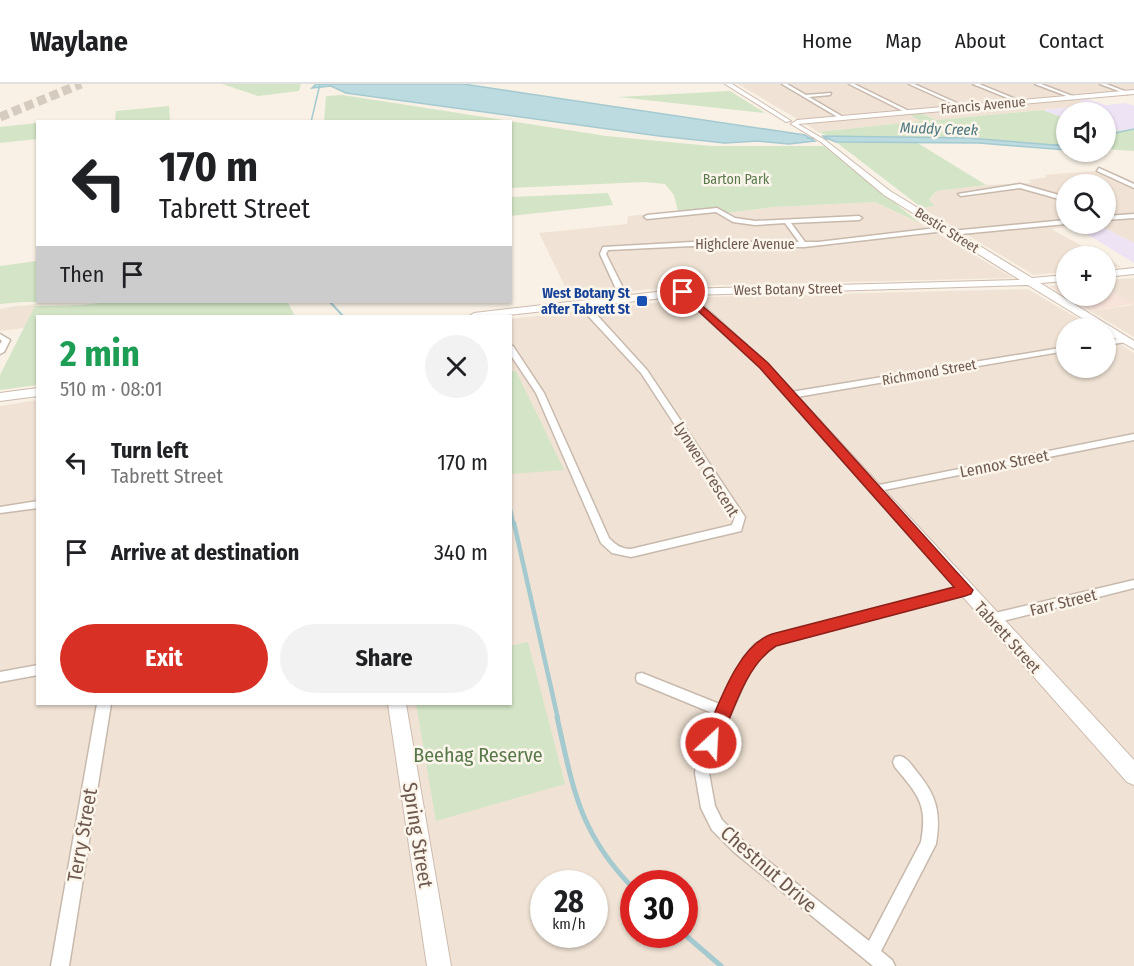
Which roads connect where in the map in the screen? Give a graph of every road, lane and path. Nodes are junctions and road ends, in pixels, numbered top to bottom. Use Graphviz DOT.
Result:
graph roads {
  1 [pos="728,84"];
  2 [pos="784,84"];
  3 [pos="851,84"];
  4 [pos="911,84"];
  5 [pos="975,84"];
  6 [pos="1037,84"];
  7 [pos="1102,84"];
  8 [pos="1131,92"];
  9 [pos="830,94"];
  10 [pos="806,96"];
  11 [pos="1073,97"];
  12 [pos="1021,102"];
  13 [pos="964,107"];
  14 [pos="909,112"];
  15 [pos="843,118"];
  16 [pos="793,122"];
  17 [pos="1099,170"];
  18 [pos="1134,186"];
  19 [pos="961,194"];
  20 [pos="1056,196"];
  21 [pos="1134,216"];
  22 [pos="647,217"];
  23 [pos="1116,217"];
  24 [pos="860,218"];
  25 [pos="787,222"];
  26 [pos="1056,223"];
  27 [pos="948,231"];
  28 [pos="804,245"];
  29 [pos="1134,271"];
  30 [pos="1116,273"];
  31 [pos="1056,279"];
  32 [pos="1030,282"];
  33 [pos="683,292"];
  34 [pos="631,298"];
  35 [pos="582,304"];
  36 [pos="497,315"];
  37 [pos="0,336"];
  38 [pos="1130,342"];
  39 [pos="512,351"];
  40 [pos="1056,351"];
  41 [pos="0,352"];
  42 [pos="36,392"];
  43 [pos="791,396"];
  44 [pos="0,397"];
  45 [pos="1134,437"];
  46 [pos="874,489"];
  47 [pos="36,504"];
  48 [pos="0,510"];
  49 [pos="1134,584"];
  50 [pos="965,590"];
  51 [pos="991,619"];
  52 [pos="36,670"];
  53 [pos="0,678"];
  54 [pos="642,678"];
  55 [pos="104,705"];
  56 [pos="397,705"];
  57 [pos="725,712"];
  58 [pos="900,762"];
  59 [pos="1134,775"];
  60 [pos="871,954"];
  61 [pos="60,966"];
  62 [pos="439,966"];
  63 [pos="886,966"];
  1 -- 16 [label="main road, Bestic Street"];
  2 -- 10 [label="street"];
  3 -- 14 [label="street"];
  4 -- 13 [label="street"];
  5 -- 12 [label="street"];
  6 -- 11 [label="street"];
  7 -- 8 [label="street"];
  8 -- 11 [label="main road, Francis Avenue"];
  9 -- 10 [label="street"];
  10 -- 15 [label="street"];
  11 -- 12 [label="main road, Francis Avenue"];
  12 -- 13 [label="main road, Francis Avenue"];
  13 -- 14 [label="main road, Francis Avenue"];
  14 -- 15 [label="main road, Francis Avenue"];
  15 -- 16 [label="main road, Francis Avenue"];
  16 -- 27 [label="main road, Bestic Street"];
  17 -- 18 [label="street"];
  19 -- 20 [label="street"];
  21 -- 23 [label="street"];
  22 -- 25 [label="street"];
  24 -- 25 [label="street"];
  25 -- 28 [label="street"];
  26 -- 27 [label="street, Highclere Avenue"];
  27 -- 28 [label="street, Highclere Avenue"];
  27 -- 32 [label="main road, Bestic Street"];
  28 -- 34 [label="street, Highclere Avenue"];
  29 -- 30 [label="main road"];
  31 -- 32 [label="main road, West Botany Street"];
  32 -- 33 [label="main road, West Botany Street"];
  32 -- 38 [label="main road, Bestic Street"];
  33 -- 34 [label="main road, West Botany Street"];
  33 -- 43 [label="main road, Tabrett Street"];
  34 -- 35 [label="main road, West Botany Street"];
  35 -- 36 [label="main road, West Botany Street"];
  35 -- 39 [label="street, Lynwen Crescent"];
  37 -- 41 [label="street"];
  40 -- 43 [label="street, Richmond Street"];
  42 -- 44 [label="main road"];
  43 -- 46 [label="main road, Tabrett Street"];
  45 -- 46 [label="street, Lennox Street"];
  46 -- 50 [label="main road, Tabrett Street"];
  47 -- 48 [label="street"];
  49 -- 51 [label="street, Farr Street"];
  50 -- 51 [label="main road, Tabrett Street"];
  50 -- 57 [label="street, Chestnut Drive"];
  51 -- 59 [label="main road, Tabrett Street"];
  52 -- 53 [label="street"];
  54 -- 57 [label="street"];
  55 -- 61 [label="street, Terry Street"];
  56 -- 62 [label="main road, Spring Street"];
  57 -- 60 [label="street, Chestnut Drive"];
  58 -- 60 [label="street"];
  60 -- 63 [label="street, Chestnut Drive"];
}
